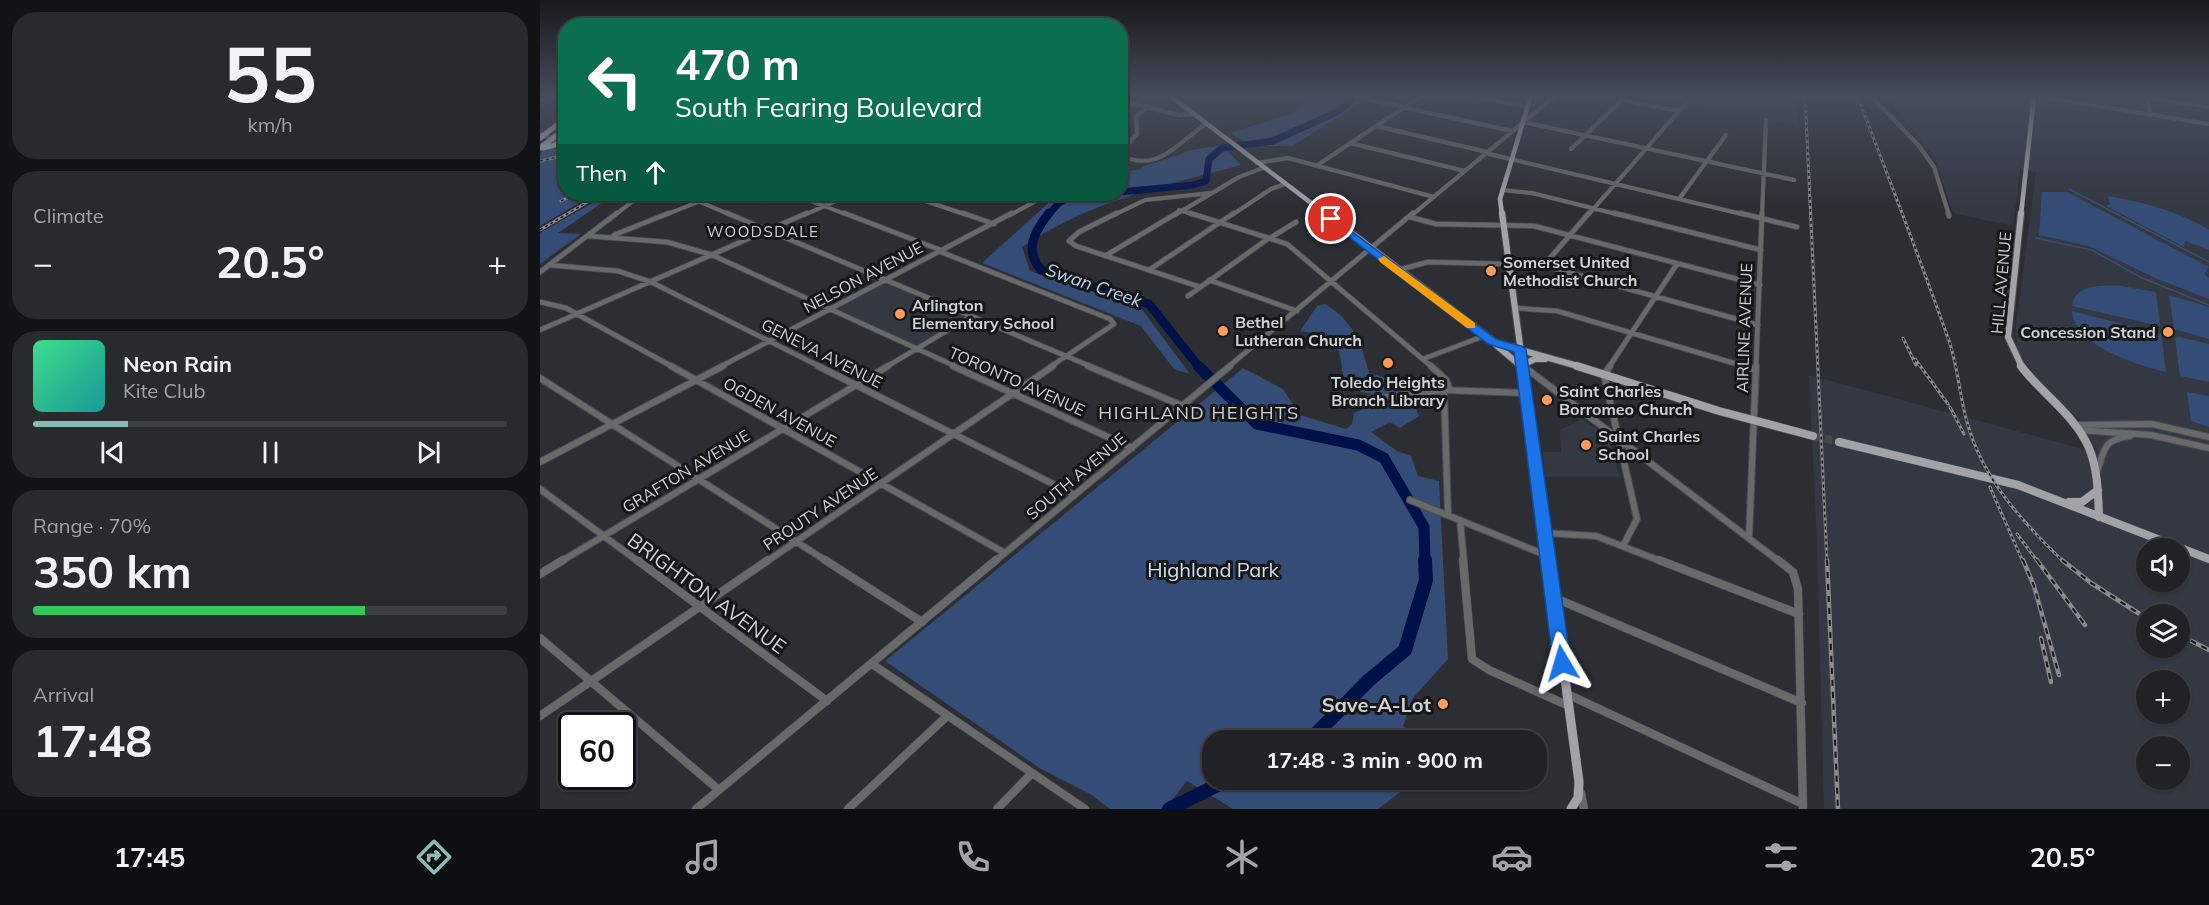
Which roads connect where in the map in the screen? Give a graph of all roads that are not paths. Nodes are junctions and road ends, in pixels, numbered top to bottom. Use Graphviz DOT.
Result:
graph roads {
  1 [pos="1138,133"];
  2 [pos="1191,133"];
  3 [pos="1219,133"];
  4 [pos="1366,133"];
  5 [pos="1404,133"];
  6 [pos="1510,133"];
  7 [pos="1519,133"];
  8 [pos="1575,133"];
  9 [pos="1588,133"];
  10 [pos="1660,133"];
  11 [pos="1766,133"];
  12 [pos="1906,133"];
  13 [pos="2029,133"];
  14 [pos="558,134"];
  15 [pos="1586,135"];
  16 [pos="1726,135"];
  17 [pos="553,138"];
  18 [pos="541,140"];
  19 [pos="558,141"];
  20 [pos="558,143"];
  21 [pos="558,143"];
  22 [pos="1350,143"];
  23 [pos="1128,146"];
  24 [pos="1646,148"];
  25 [pos="1571,149"];
  26 [pos="1486,153"];
  27 [pos="1128,157"];
  28 [pos="1510,159"];
  29 [pos="1707,161"];
  30 [pos="1257,163"];
  31 [pos="1317,166"];
  32 [pos="1263,168"];
  33 [pos="1465,171"];
  34 [pos="1764,174"];
  35 [pos="1794,180"];
  36 [pos="1285,184"];
  37 [pos="1615,184"];
  38 [pos="1502,190"];
  39 [pos="1211,193"];
  40 [pos="1434,197"];
  41 [pos="1679,199"];
  42 [pos="633,201"];
  43 [pos="699,201"];
  44 [pos="811,201"];
  45 [pos="836,201"];
  46 [pos="926,201"];
  47 [pos="1036,201"];
  48 [pos="824,206"];
  49 [pos="1593,208"];
  50 [pos="1179,210"];
  51 [pos="1949,216"];
  52 [pos="1410,217"];
  53 [pos="1762,219"];
  54 [pos="1296,222"];
  55 [pos="1221,223"];
  56 [pos="994,224"];
  57 [pos="1503,225"];
  58 [pos="1797,227"];
  59 [pos="767,231"];
  60 [pos="1569,235"];
  61 [pos="588,236"];
  62 [pos="611,236"];
  63 [pos="1270,238"];
  64 [pos="1371,249"];
  65 [pos="1761,250"];
  66 [pos="942,251"];
  67 [pos="712,255"];
  68 [pos="1105,256"];
  69 [pos="1509,264"];
  70 [pos="1677,264"];
  71 [pos="549,265"];
  72 [pos="1544,265"];
  73 [pos="1149,270"];
  74 [pos="1398,270"];
  75 [pos="540,272"];
  76 [pos="1209,280"];
  77 [pos="885,281"];
  78 [pos="651,282"];
  79 [pos="1332,282"];
  80 [pos="1760,285"];
  81 [pos="1200,287"];
  82 [pos="1188,296"];
  83 [pos="1656,296"];
  84 [pos="540,302"];
  85 [pos="1515,308"];
  86 [pos="830,310"];
  87 [pos="1298,311"];
  88 [pos="578,314"];
  89 [pos="970,317"];
  90 [pos="1758,325"];
  91 [pos="540,330"];
  92 [pos="1632,333"];
  93 [pos="1484,336"];
  94 [pos="1492,341"];
  95 [pos="769,342"];
  96 [pos="915,350"];
  97 [pos="1520,350"];
  98 [pos="1065,357"];
  99 [pos="1423,359"];
  100 [pos="1561,361"];
  101 [pos="1523,366"];
  102 [pos="1756,370"];
  103 [pos="1604,375"];
  104 [pos="540,378"];
  105 [pos="696,380"];
  106 [pos="856,385"];
  107 [pos="1447,390"];
  108 [pos="1526,393"];
  109 [pos="1012,394"];
  110 [pos="1352,401"];
  111 [pos="1183,406"];
  112 [pos="1754,422"];
  113 [pos="613,424"];
  114 [pos="2172,427"];
  115 [pos="2077,428"];
  116 [pos="782,429"];
  117 [pos="952,435"];
  118 [pos="1813,436"];
  119 [pos="2157,436"];
  120 [pos="2209,436"];
  121 [pos="1618,437"];
  122 [pos="2177,439"];
  123 [pos="1839,442"];
  124 [pos="1132,448"];
  125 [pos="2209,448"];
  126 [pos="540,462"];
  127 [pos="2097,471"];
  128 [pos="698,479"];
  129 [pos="880,484"];
  130 [pos="540,489"];
  131 [pos="2098,490"];
  132 [pos="1075,495"];
  133 [pos="1410,500"];
  134 [pos="2058,500"];
  135 [pos="1448,515"];
  136 [pos="2099,517"];
  137 [pos="1460,520"];
  138 [pos="1545,533"];
  139 [pos="603,536"];
  140 [pos="1749,538"];
  141 [pos="796,541"];
  142 [pos="1623,546"];
  143 [pos="1005,553"];
  144 [pos="1548,556"];
  145 [pos="2209,559"];
  146 [pos="540,574"];
  147 [pos="1554,598"];
  148 [pos="699,607"];
  149 [pos="1799,614"];
  150 [pos="922,622"];
  151 [pos="540,638"];
  152 [pos="872,664"];
  153 [pos="590,682"];
  154 [pos="1567,694"];
  155 [pos="826,701"];
  156 [pos="1802,703"];
  157 [pos="1569,706"];
  158 [pos="540,716"];
  159 [pos="947,716"];
  160 [pos="1032,773"];
  161 [pos="1579,782"];
  162 [pos="719,790"];
  163 [pos="1803,807"];
  164 [pos="696,809"];
  165 [pos="848,809"];
  166 [pos="997,809"];
  167 [pos="1085,809"];
  168 [pos="1572,809"];
  169 [pos="1584,809"];
  1 -- 23 [label="street"];
  2 -- 27 [label="street"];
  3 -- 30 [label="main road"];
  4 -- 22 [label="street"];
  5 -- 26 [label="street"];
  6 -- 26 [label="street, SOUTH AVENUE"];
  7 -- 28 [label="main road"];
  8 -- 15 [label="street"];
  9 -- 15 [label="street"];
  10 -- 24 [label="street"];
  11 -- 34 [label="street, AIRLINE AVENUE"];
  12 -- 51 [label="street"];
  13 -- 115 [label="main road, HILL AVENUE"];
  14 -- 17 [label="highway"];
  15 -- 24 [label="street"];
  15 -- 25 [label="street"];
  16 -- 29 [label="street"];
  17 -- 18 [label="highway"];
  17 -- 19 [label="street"];
  18 -- 20 [label="highway"];
  18 -- 21 [label="street"];
  22 -- 31 [label="street"];
  22 -- 33 [label="street"];
  24 -- 29 [label="street"];
  24 -- 37 [label="street"];
  26 -- 28 [label="street"];
  26 -- 33 [label="street, SOUTH AVENUE"];
  28 -- 37 [label="street"];
  28 -- 38 [label="main road"];
  29 -- 34 [label="street"];
  29 -- 41 [label="street"];
  30 -- 31 [label="street"];
  30 -- 32 [label="main road"];
  31 -- 40 [label="street"];
  32 -- 36 [label="main road"];
  32 -- 39 [label="street"];
  33 -- 40 [label="street, SOUTH AVENUE"];
  34 -- 35 [label="street"];
  34 -- 53 [label="street, AIRLINE AVENUE"];
  36 -- 55 [label="street"];
  36 -- 64 [label="main road"];
  37 -- 41 [label="street"];
  37 -- 49 [label="street"];
  38 -- 49 [label="street"];
  38 -- 57 [label="main road"];
  39 -- 50 [label="street"];
  39 -- 68 [label="street"];
  40 -- 52 [label="street, SOUTH AVENUE"];
  41 -- 53 [label="street"];
  42 -- 61 [label="street"];
  43 -- 59 [label="street"];
  43 -- 62 [label="street"];
  44 -- 48 [label="street"];
  45 -- 48 [label="street"];
  46 -- 56 [label="street"];
  47 -- 56 [label="street, NELSON AVENUE"];
  48 -- 59 [label="street"];
  48 -- 66 [label="street"];
  49 -- 60 [label="street"];
  49 -- 65 [label="street"];
  50 -- 55 [label="street"];
  50 -- 68 [label="street"];
  52 -- 57 [label="street"];
  52 -- 64 [label="street, SOUTH AVENUE"];
  53 -- 58 [label="street"];
  53 -- 65 [label="street, AIRLINE AVENUE"];
  54 -- 63 [label="street"];
  55 -- 63 [label="street"];
  55 -- 73 [label="street"];
  56 -- 66 [label="street, NELSON AVENUE"];
  57 -- 60 [label="street"];
  57 -- 69 [label="main road"];
  59 -- 67 [label="street"];
  59 -- 77 [label="street"];
  60 -- 70 [label="street"];
  60 -- 72 [label="street"];
  61 -- 62 [label="street, TORONTO AVENUE"];
  61 -- 71 [label="street"];
  62 -- 67 [label="street, TORONTO AVENUE"];
  63 -- 76 [label="street"];
  63 -- 79 [label="street"];
  64 -- 74 [label="main road"];
  64 -- 79 [label="street, SOUTH AVENUE"];
  65 -- 80 [label="street, AIRLINE AVENUE"];
  66 -- 77 [label="street, NELSON AVENUE"];
  66 -- 98 [label="street, PROUTY AVENUE"];
  67 -- 78 [label="street"];
  67 -- 86 [label="street, TORONTO AVENUE"];
  68 -- 73 [label="street"];
  69 -- 72 [label="street"];
  69 -- 74 [label="street"];
  69 -- 85 [label="main road"];
  70 -- 80 [label="street"];
  70 -- 83 [label="street"];
  71 -- 75 [label="street"];
  71 -- 78 [label="street, GENEVA AVENUE"];
  72 -- 83 [label="street"];
  73 -- 81 [label="street"];
  74 -- 93 [label="main road"];
  76 -- 81 [label="street"];
  76 -- 87 [label="street"];
  77 -- 86 [label="street, NELSON AVENUE"];
  77 -- 89 [label="street"];
  78 -- 88 [label="street"];
  78 -- 95 [label="street, GENEVA AVENUE"];
  79 -- 87 [label="street, SOUTH AVENUE"];
  79 -- 99 [label="street"];
  80 -- 90 [label="street, AIRLINE AVENUE"];
  81 -- 82 [label="street"];
  83 -- 90 [label="street"];
  83 -- 92 [label="street"];
  84 -- 88 [label="street, OGDEN AVENUE"];
  85 -- 92 [label="street"];
  85 -- 97 [label="main road"];
  86 -- 95 [label="street, NELSON AVENUE"];
  86 -- 96 [label="street, TORONTO AVENUE"];
  87 -- 111 [label="street, SOUTH AVENUE"];
  88 -- 91 [label="street"];
  88 -- 105 [label="street, OGDEN AVENUE"];
  89 -- 96 [label="street, GRAFTON AVENUE"];
  89 -- 98 [label="street"];
  90 -- 102 [label="street, AIRLINE AVENUE"];
  92 -- 102 [label="street"];
  92 -- 103 [label="street"];
  93 -- 94 [label="main road"];
  93 -- 99 [label="street"];
  94 -- 97 [label="main road"];
  94 -- 101 [label="main road"];
  95 -- 105 [label="street, NELSON AVENUE"];
  95 -- 106 [label="street, GENEVA AVENUE"];
  96 -- 106 [label="street, GRAFTON AVENUE"];
  96 -- 109 [label="street, TORONTO AVENUE"];
  97 -- 100 [label="main road"];
  97 -- 101 [label="main road"];
  98 -- 109 [label="street, PROUTY AVENUE"];
  98 -- 111 [label="street"];
  99 -- 107 [label="street"];
  100 -- 101 [label="main road"];
  100 -- 103 [label="main road"];
  101 -- 108 [label="main road"];
  101 -- 121 [label="street"];
  102 -- 112 [label="street, AIRLINE AVENUE"];
  103 -- 112 [label="main road"];
  103 -- 121 [label="street"];
  104 -- 113 [label="street"];
  105 -- 113 [label="street, NELSON AVENUE"];
  105 -- 116 [label="street, OGDEN AVENUE"];
  106 -- 116 [label="street, GRAFTON AVENUE"];
  106 -- 117 [label="street, GENEVA AVENUE"];
  107 -- 108 [label="street"];
  107 -- 110 [label="street"];
  107 -- 135 [label="street"];
  108 -- 138 [label="main road"];
  109 -- 117 [label="street, PROUTY AVENUE"];
  109 -- 124 [label="street, TORONTO AVENUE"];
  111 -- 124 [label="street, SOUTH AVENUE"];
  112 -- 118 [label="main road"];
  112 -- 140 [label="street, AIRLINE AVENUE"];
  113 -- 126 [label="street, NELSON AVENUE"];
  113 -- 128 [label="street"];
  114 -- 115 [label="street"];
  114 -- 120 [label="street"];
  114 -- 122 [label="street"];
  115 -- 119 [label="street"];
  115 -- 127 [label="main road, HILL AVENUE"];
  116 -- 128 [label="street, GRAFTON AVENUE"];
  116 -- 129 [label="street, OGDEN AVENUE"];
  117 -- 129 [label="street, PROUTY AVENUE"];
  117 -- 132 [label="street, GENEVA AVENUE"];
  119 -- 122 [label="street"];
  119 -- 127 [label="street"];
  121 -- 140 [label="street"];
  121 -- 142 [label="street"];
  122 -- 125 [label="street"];
  123 -- 134 [label="main road"];
  124 -- 132 [label="street, SOUTH AVENUE"];
  127 -- 131 [label="main road, HILL AVENUE"];
  128 -- 139 [label="street, GRAFTON AVENUE"];
  128 -- 141 [label="street"];
  129 -- 141 [label="street, PROUTY AVENUE"];
  129 -- 143 [label="street, OGDEN AVENUE"];
  130 -- 139 [label="street, BRIGHTON AVENUE"];
  131 -- 134 [label="main road"];
  131 -- 136 [label="main road, HILL AVENUE"];
  132 -- 143 [label="street, SOUTH AVENUE"];
  133 -- 135 [label="street"];
  134 -- 136 [label="main road"];
  135 -- 137 [label="street"];
  136 -- 145 [label="main road"];
  137 -- 144 [label="street"];
  137 -- 157 [label="street"];
  138 -- 142 [label="street"];
  138 -- 144 [label="main road"];
  139 -- 146 [label="street, GRAFTON AVENUE"];
  139 -- 148 [label="street, BRIGHTON AVENUE"];
  140 -- 149 [label="street"];
  141 -- 148 [label="street, PROUTY AVENUE"];
  141 -- 150 [label="street"];
  142 -- 149 [label="street"];
  143 -- 150 [label="street, SOUTH AVENUE"];
  144 -- 147 [label="main road"];
  147 -- 154 [label="main road"];
  147 -- 156 [label="street"];
  148 -- 153 [label="street, PROUTY AVENUE"];
  148 -- 155 [label="street, BRIGHTON AVENUE"];
  149 -- 156 [label="street"];
  150 -- 152 [label="street, SOUTH AVENUE"];
  151 -- 153 [label="street"];
  152 -- 155 [label="street, SOUTH AVENUE"];
  152 -- 159 [label="street"];
  153 -- 158 [label="street, PROUTY AVENUE"];
  153 -- 162 [label="street"];
  154 -- 157 [label="main road"];
  154 -- 163 [label="street"];
  155 -- 162 [label="street, SOUTH AVENUE"];
  156 -- 163 [label="street"];
  157 -- 161 [label="main road"];
  159 -- 160 [label="street"];
  159 -- 165 [label="street"];
  160 -- 166 [label="street"];
  160 -- 167 [label="street"];
  161 -- 168 [label="main road"];
  161 -- 169 [label="street"];
  162 -- 164 [label="street, SOUTH AVENUE"];
}
